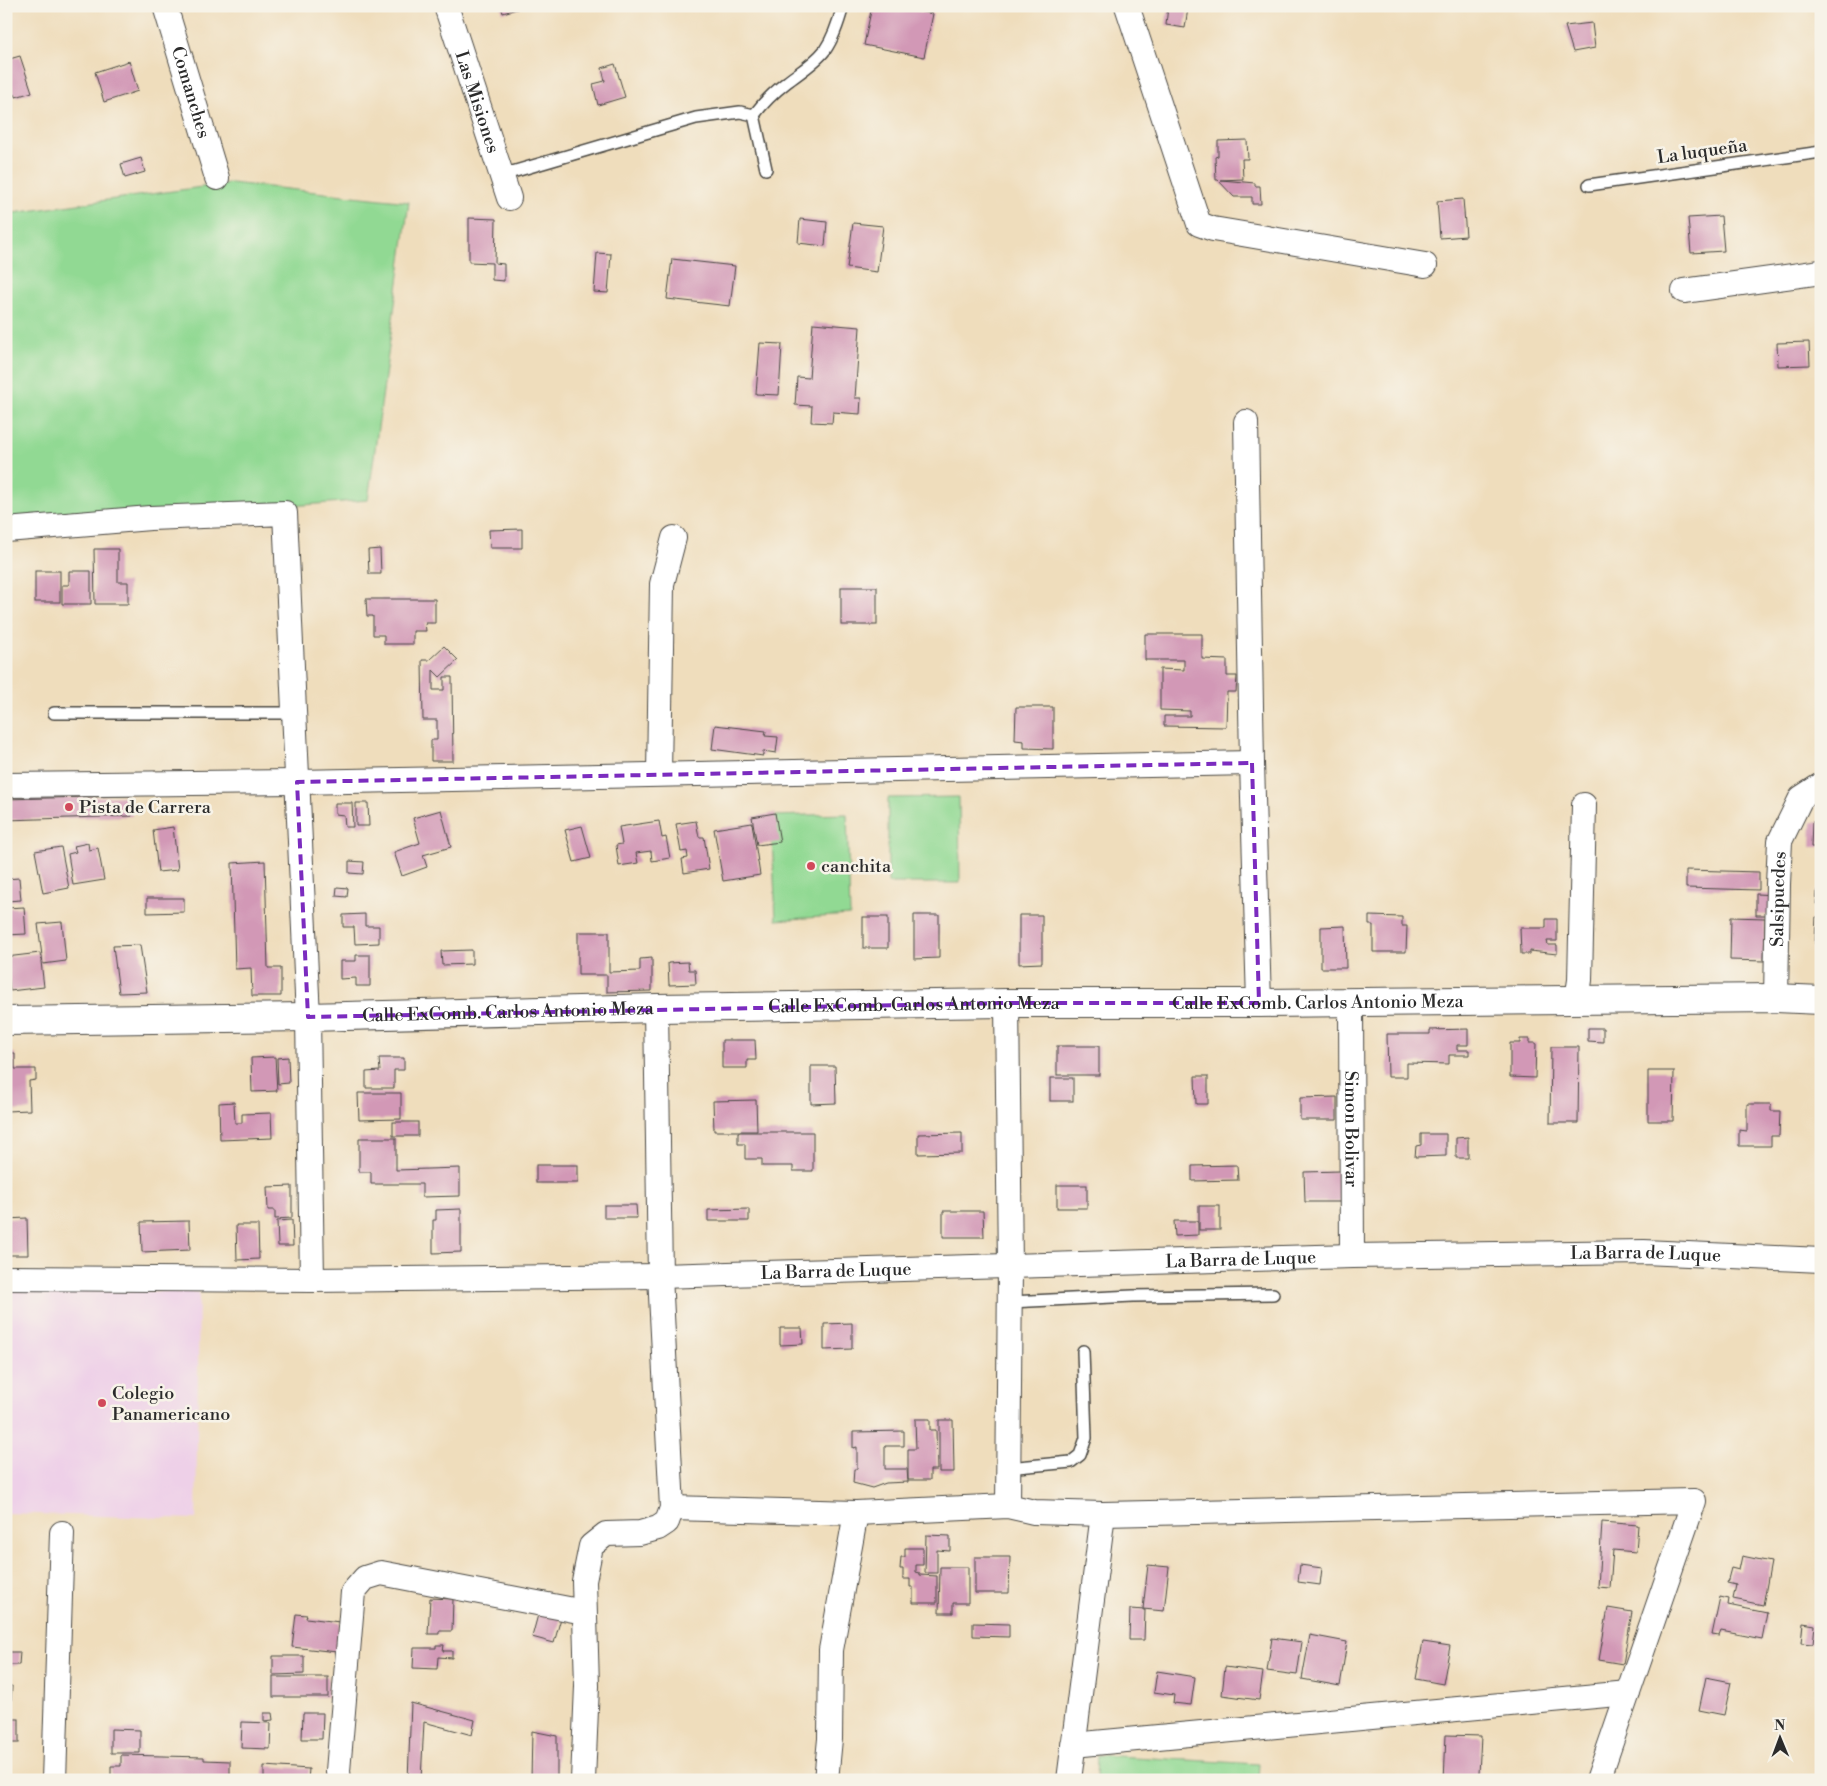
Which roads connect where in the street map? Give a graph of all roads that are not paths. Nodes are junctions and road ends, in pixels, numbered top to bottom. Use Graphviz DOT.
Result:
graph roads {
  1 [pos="165,6"];
  2 [pos="446,6"];
  3 [pos="843,6"];
  4 [pos="1126,6"];
  5 [pos="754,115"];
  6 [pos="1821,152"];
  7 [pos="766,169"];
  8 [pos="502,175"];
  9 [pos="217,178"];
  10 [pos="1589,185"];
  11 [pos="509,198"];
  12 [pos="1425,265"];
  13 [pos="1821,272"];
  14 [pos="1684,291"];
  15 [pos="1246,422"];
  16 [pos="6,530"];
  17 [pos="674,538"];
  18 [pos="54,713"];
  19 [pos="294,713"];
  20 [pos="1252,763"];
  21 [pos="659,774"];
  22 [pos="297,782"];
  23 [pos="6,785"];
  24 [pos="1821,785"];
  25 [pos="1584,805"];
  26 [pos="1776,998"];
  27 [pos="1578,1000"];
  28 [pos="1821,1000"];
  29 [pos="1351,1001"];
  30 [pos="1006,1003"];
  31 [pos="1260,1003"];
  32 [pos="656,1008"];
  33 [pos="308,1017"];
  34 [pos="6,1021"];
  35 [pos="1352,1256"];
  36 [pos="1821,1260"];
  37 [pos="1010,1267"];
  38 [pos="660,1276"];
  39 [pos="6,1278"];
  40 [pos="312,1280"];
  41 [pos="1273,1294"];
  42 [pos="1009,1302"];
  43 [pos="1083,1352"];
  44 [pos="1008,1468"];
  45 [pos="1008,1506"];
  46 [pos="672,1508"];
  47 [pos="856,1513"];
  48 [pos="1103,1514"];
  49 [pos="62,1533"];
  50 [pos="584,1612"];
  51 [pos="1628,1693"];
  52 [pos="1073,1745"];
  53 [pos="54,1780"];
  54 [pos="340,1780"];
  55 [pos="583,1780"];
  56 [pos="826,1780"];
  57 [pos="1069,1780"];
  58 [pos="1598,1780"];
  1 -- 9 [label="street, Comanches"];
  2 -- 8 [label="street, Las Misiones"];
  3 -- 5 [label="lane"];
  4 -- 12 [label="street"];
  5 -- 7 [label="lane"];
  5 -- 8 [label="lane"];
  6 -- 10 [label="lane, La luqueña"];
  8 -- 11 [label="street, Las Misiones"];
  13 -- 14 [label="street"];
  15 -- 20 [label="street"];
  16 -- 19 [label="street"];
  17 -- 21 [label="street"];
  18 -- 19 [label="lane"];
  19 -- 22 [label="street"];
  20 -- 21 [label="street"];
  20 -- 31 [label="street"];
  21 -- 22 [label="street"];
  22 -- 23 [label="street"];
  22 -- 33 [label="street"];
  24 -- 26 [label="street, Salsipuedes"];
  25 -- 27 [label="street"];
  26 -- 27 [label="street, Calle ExComb. Carlos Antonio Meza"];
  26 -- 28 [label="street, Calle ExComb. Carlos Antonio Meza"];
  27 -- 29 [label="street, Calle ExComb. Carlos Antonio Meza"];
  29 -- 31 [label="street, Calle ExComb. Carlos Antonio Meza"];
  29 -- 35 [label="street, Simon Bolivar"];
  30 -- 31 [label="street, Calle ExComb. Carlos Antonio Meza"];
  30 -- 32 [label="street, Calle ExComb. Carlos Antonio Meza"];
  30 -- 37 [label="street"];
  32 -- 33 [label="street, Calle ExComb. Carlos Antonio Meza"];
  32 -- 38 [label="street"];
  33 -- 34 [label="street, Calle ExComb. Carlos Antonio Meza"];
  33 -- 40 [label="street"];
  35 -- 36 [label="street, La Barra de Luque"];
  35 -- 37 [label="street, La Barra de Luque"];
  37 -- 38 [label="street, La Barra de Luque"];
  37 -- 42 [label="street"];
  38 -- 40 [label="street, La Barra de Luque"];
  38 -- 46 [label="street"];
  39 -- 40 [label="street, La Barra de Luque"];
  41 -- 42 [label="lane"];
  42 -- 44 [label="street"];
  43 -- 44 [label="lane"];
  44 -- 45 [label="street"];
  45 -- 47 [label="street"];
  45 -- 48 [label="street"];
  46 -- 47 [label="street"];
  46 -- 50 [label="street"];
  47 -- 56 [label="street"];
  48 -- 51 [label="street"];
  48 -- 52 [label="street"];
  49 -- 53 [label="street"];
  50 -- 54 [label="street"];
  50 -- 55 [label="street"];
  51 -- 52 [label="street"];
  51 -- 58 [label="street"];
  52 -- 57 [label="street"];
}
